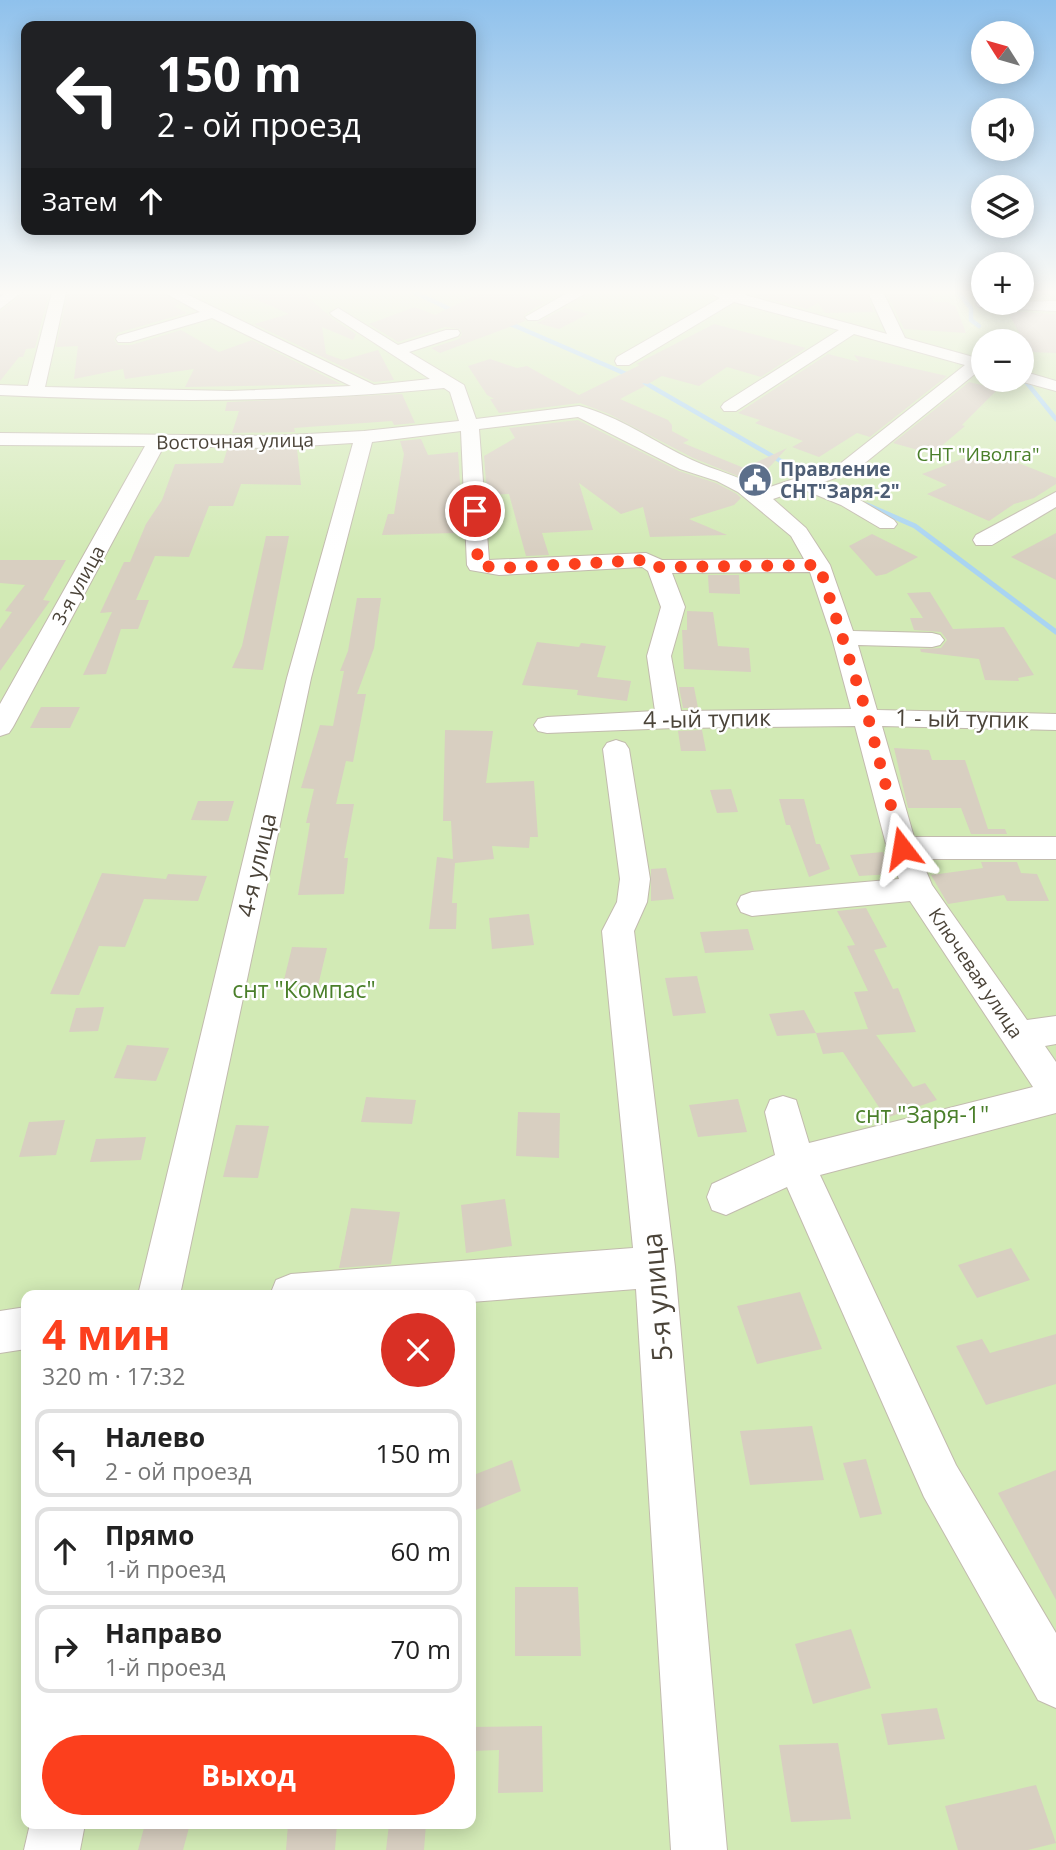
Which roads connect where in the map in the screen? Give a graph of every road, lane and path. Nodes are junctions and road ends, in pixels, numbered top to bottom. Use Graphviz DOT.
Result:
graph roads {
  1 [pos="38,378"];
  2 [pos="348,378"];
  3 [pos="440,378"];
  4 [pos="775,378"];
  5 [pos="963,378"];
  6 [pos="1034,380"];
  7 [pos="447,383"];
  8 [pos="1056,386"];
  9 [pos="0,390"];
  10 [pos="372,390"];
  11 [pos="35,392"];
  12 [pos="730,407"];
  13 [pos="468,425"];
  14 [pos="364,437"];
  15 [pos="0,439"];
  16 [pos="156,443"];
  17 [pos="810,481"];
  18 [pos="759,497"];
  19 [pos="1056,498"];
  20 [pos="887,524"];
  21 [pos="984,540"];
  22 [pos="819,565"];
  23 [pos="658,567"];
  24 [pos="844,638"];
  25 [pos="932,640"];
  26 [pos="868,717"];
  27 [pos="669,719"];
  28 [pos="1056,722"];
  29 [pos="547,724"];
  30 [pos="0,727"];
  31 [pos="615,750"];
  32 [pos="902,848"];
  33 [pos="1056,848"];
  34 [pos="918,889"];
  35 [pos="752,904"];
  36 [pos="1056,1030"];
  37 [pos="1018,1036"];
  38 [pos="1056,1091"];
  39 [pos="1056,1097"];
  40 [pos="783,1112"];
  41 [pos="796,1164"];
  42 [pos="726,1197"];
  43 [pos="655,1267"];
  44 [pos="160,1290"];
  45 [pos="356,1290"];
  46 [pos="21,1329"];
  47 [pos="0,1332"];
  48 [pos="1056,1682"];
  49 [pos="57,1829"];
  50 [pos="52,1850"];
  51 [pos="699,1850"];
  1 -- 11 [label="street"];
  2 -- 10 [label="street"];
  3 -- 7 [label="street"];
  4 -- 12 [label="street"];
  5 -- 17 [label="street"];
  6 -- 8 [label="street"];
  7 -- 10 [label="street"];
  7 -- 13 [label="street"];
  9 -- 11 [label="street"];
  10 -- 11 [label="street"];
  13 -- 14 [label="street, Восточная улица"];
  13 -- 18 [label="street, Ключевая улица"];
  13 -- 23 [label="street"];
  14 -- 16 [label="street, Восточная улица"];
  14 -- 44 [label="street, 4-я улица"];
  15 -- 16 [label="street, Восточная улица"];
  16 -- 30 [label="street, 3-я улица"];
  17 -- 18 [label="street"];
  17 -- 20 [label="street"];
  18 -- 22 [label="street, Ключевая улица"];
  19 -- 21 [label="street"];
  22 -- 23 [label="street"];
  22 -- 24 [label="street, Ключевая улица"];
  23 -- 27 [label="street"];
  24 -- 25 [label="street"];
  24 -- 26 [label="street, Ключевая улица"];
  26 -- 27 [label="street, 4 -ый тупик"];
  26 -- 28 [label="street, 1 - ый тупик"];
  26 -- 32 [label="street, Ключевая улица"];
  27 -- 29 [label="street, 4 -ый тупик"];
  31 -- 43 [label="street, 5-я улица"];
  32 -- 33 [label="street"];
  32 -- 34 [label="street, Ключевая улица"];
  34 -- 35 [label="street"];
  34 -- 37 [label="street, Ключевая улица"];
  36 -- 37 [label="street"];
  37 -- 38 [label="street, Ключевая улица"];
  39 -- 41 [label="street"];
  40 -- 41 [label="street"];
  41 -- 42 [label="street"];
  41 -- 48 [label="street"];
  43 -- 45 [label="street"];
  43 -- 51 [label="street, 5-я улица"];
  46 -- 47 [label="street"];
  49 -- 50 [label="street"];
}
